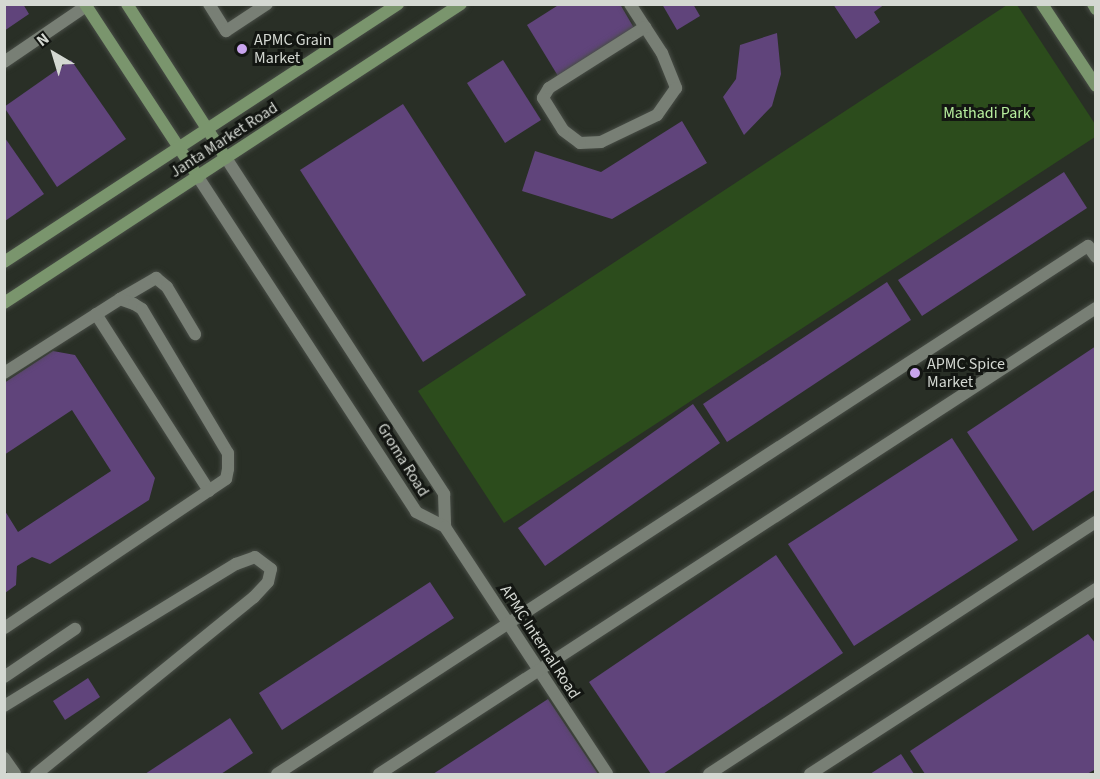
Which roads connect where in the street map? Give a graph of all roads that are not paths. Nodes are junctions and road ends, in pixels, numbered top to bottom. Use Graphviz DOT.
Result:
graph roads {
  1 [pos="127,4"];
  2 [pos="209,4"];
  3 [pos="267,4"];
  4 [pos="398,4"];
  5 [pos="461,4"];
  6 [pos="630,4"];
  7 [pos="1042,4"];
  8 [pos="1093,4"];
  9 [pos="86,5"];
  10 [pos="1095,9"];
  11 [pos="645,27"];
  12 [pos="4,62"];
  13 [pos="1095,86"];
  14 [pos="207,129"];
  15 [pos="179,148"];
  16 [pos="226,158"];
  17 [pos="198,177"];
  18 [pos="1095,257"];
  19 [pos="4,262"];
  20 [pos="120,299"];
  21 [pos="4,303"];
  22 [pos="1095,308"];
  23 [pos="96,314"];
  24 [pos="195,334"];
  25 [pos="4,373"];
  26 [pos="209,490"];
  27 [pos="1095,522"];
  28 [pos="446,527"];
  29 [pos="1095,589"];
  30 [pos="509,624"];
  31 [pos="4,628"];
  32 [pos="75,629"];
  33 [pos="539,670"];
  34 [pos="4,677"];
  35 [pos="4,706"];
  36 [pos="4,758"];
  37 [pos="15,774"];
  38 [pos="36,774"];
  39 [pos="277,774"];
  40 [pos="379,774"];
  41 [pos="607,774"];
  42 [pos="709,774"];
  43 [pos="810,774"];
  1 -- 14 [label="main road, Groma Road"];
  2 -- 3 [label="street"];
  4 -- 14 [label="main road, Janta Market Road"];
  5 -- 16 [label="main road, Janta Market Road"];
  6 -- 11 [label="street"];
  7 -- 13 [label="main road"];
  8 -- 10 [label="main road"];
  9 -- 12 [label="street"];
  9 -- 15 [label="main road, Groma Road"];
  11 -- 11 [label="street"];
  14 -- 15 [label="main road, Janta Market Road"];
  14 -- 16 [label="main road, Groma Road"];
  15 -- 17 [label="main road, Groma Road"];
  15 -- 19 [label="main road, Janta Market Road"];
  16 -- 17 [label="main road, Janta Market Road"];
  16 -- 28 [label="street, Groma Road"];
  17 -- 21 [label="main road, Janta Market Road"];
  17 -- 28 [label="street, Groma Road"];
  18 -- 30 [label="street"];
  20 -- 23 [label="street"];
  20 -- 24 [label="street"];
  20 -- 26 [label="street"];
  22 -- 33 [label="street"];
  23 -- 25 [label="street"];
  23 -- 26 [label="street"];
  26 -- 31 [label="street"];
  27 -- 42 [label="street"];
  28 -- 30 [label="street, APMC Internal Road"];
  29 -- 43 [label="street"];
  30 -- 33 [label="street, APMC Internal Road"];
  30 -- 39 [label="street"];
  32 -- 34 [label="street"];
  33 -- 40 [label="street"];
  33 -- 41 [label="street, APMC Internal Road"];
  35 -- 38 [label="street"];
  36 -- 37 [label="street"];
}
